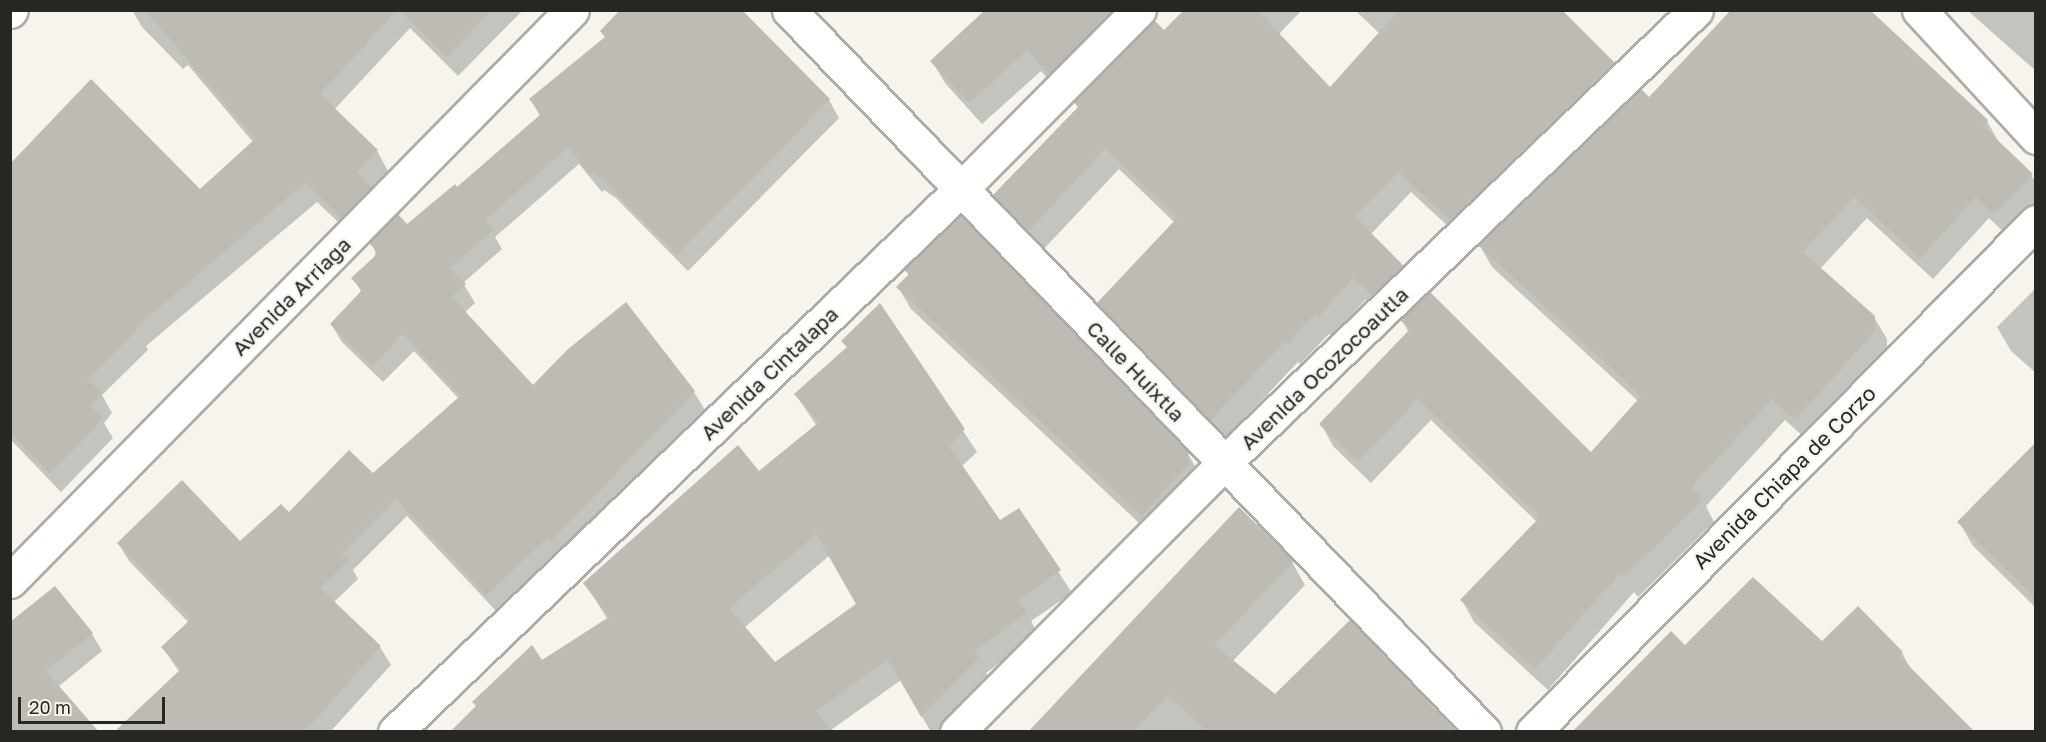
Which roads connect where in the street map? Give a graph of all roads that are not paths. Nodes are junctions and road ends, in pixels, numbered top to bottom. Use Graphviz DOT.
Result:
graph roads {
  1 [pos="573,10"];
  2 [pos="789,10"];
  3 [pos="1139,10"];
  4 [pos="1696,10"];
  5 [pos="1919,10"];
  6 [pos="2036,137"];
  7 [pos="962,188"];
  8 [pos="2036,222"];
  9 [pos="1224,463"];
  10 [pos="10,581"];
  11 [pos="395,732"];
  12 [pos="957,732"];
  13 [pos="1484,732"];
  14 [pos="1533,732"];
  1 -- 10 [label="street, Avenida Arriaga"];
  2 -- 7 [label="street, Calle Huixtla"];
  3 -- 7 [label="street, Avenida Cintalapa"];
  4 -- 9 [label="street, Avenida Ocozocoautla"];
  5 -- 6 [label="street"];
  7 -- 9 [label="street, Calle Huixtla"];
  7 -- 11 [label="street, Avenida Cintalapa"];
  8 -- 14 [label="street, Avenida Chiapa de Corzo"];
  9 -- 12 [label="street, Avenida Ocozocoautla"];
  9 -- 13 [label="street, Calle Huixtla"];
}
